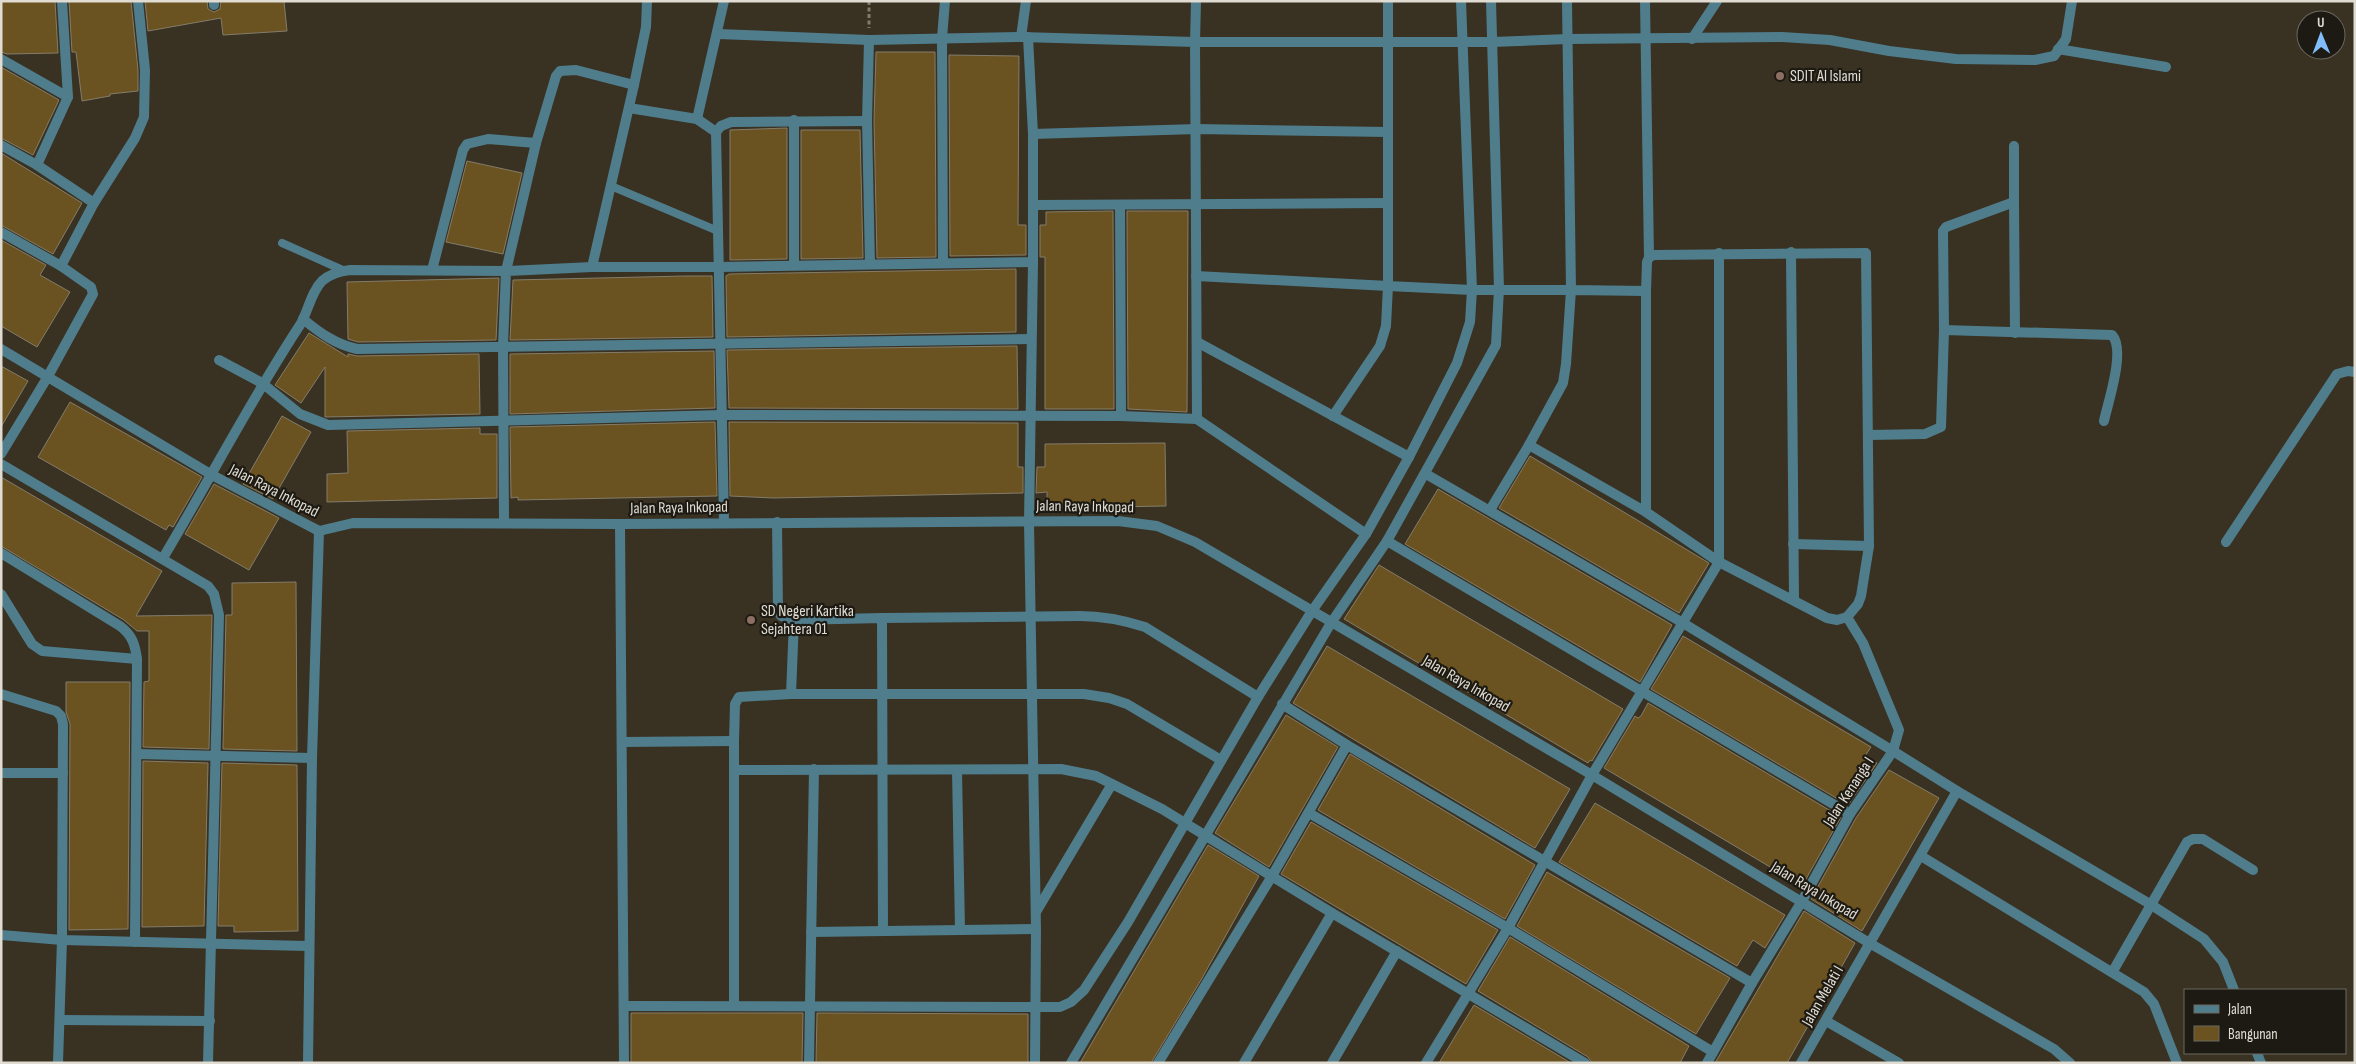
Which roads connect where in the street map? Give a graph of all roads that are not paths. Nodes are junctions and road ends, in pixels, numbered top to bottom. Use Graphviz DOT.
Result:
graph roads {
  1 [pos="62,1"];
  2 [pos="138,1"];
  3 [pos="647,1"];
  4 [pos="724,1"];
  5 [pos="945,1"];
  6 [pos="1026,1"];
  7 [pos="1196,1"];
  8 [pos="1388,1"];
  9 [pos="1462,1"];
  10 [pos="1491,1"];
  11 [pos="1567,1"];
  12 [pos="1644,1"];
  13 [pos="1717,1"];
  14 [pos="2072,1"];
  15 [pos="718,34"];
  16 [pos="1024,37"];
  17 [pos="942,38"];
  18 [pos="1567,39"];
  19 [pos="1644,39"];
  20 [pos="1692,39"];
  21 [pos="869,40"];
  22 [pos="1462,41"];
  23 [pos="1195,42"];
  24 [pos="1388,42"];
  25 [pos="1492,42"];
  26 [pos="2058,49"];
  27 [pos="1,59"];
  28 [pos="2166,67"];
  29 [pos="634,85"];
  30 [pos="68,97"];
  31 [pos="628,108"];
  32 [pos="697,119"];
  33 [pos="794,120"];
  34 [pos="868,121"];
  35 [pos="1197,129"];
  36 [pos="716,132"];
  37 [pos="1388,132"];
  38 [pos="1033,134"];
  39 [pos="536,143"];
  40 [pos="1,145"];
  41 [pos="2014,146"];
  42 [pos="36,165"];
  43 [pos="611,186"];
  44 [pos="2014,202"];
  45 [pos="94,203"];
  46 [pos="1195,203"];
  47 [pos="1388,203"];
  48 [pos="1033,205"];
  49 [pos="1120,205"];
  50 [pos="1,232"];
  51 [pos="718,232"];
  52 [pos="282,243"];
  53 [pos="1792,252"];
  54 [pos="1719,253"];
  55 [pos="1649,257"];
  56 [pos="943,262"];
  57 [pos="1033,262"];
  58 [pos="870,264"];
  59 [pos="794,265"];
  60 [pos="60,266"];
  61 [pos="592,267"];
  62 [pos="719,268"];
  63 [pos="432,270"];
  64 [pos="506,270"];
  65 [pos="345,271"];
  66 [pos="1196,276"];
  67 [pos="1388,286"];
  68 [pos="1498,289"];
  69 [pos="1472,290"];
  70 [pos="1571,290"];
  71 [pos="1646,291"];
  72 [pos="303,319"];
  73 [pos="1944,330"];
  74 [pos="2015,333"];
  75 [pos="1031,339"];
  76 [pos="1197,342"];
  77 [pos="721,344"];
  78 [pos="503,346"];
  79 [pos="1,349"];
  80 [pos="219,360"];
  81 [pos="2355,372"];
  82 [pos="47,378"];
  83 [pos="262,383"];
  84 [pos="722,415"];
  85 [pos="1121,416"];
  86 [pos="1333,416"];
  87 [pos="1032,417"];
  88 [pos="1197,419"];
  89 [pos="503,420"];
  90 [pos="2104,421"];
  91 [pos="1869,436"];
  92 [pos="1529,445"];
  93 [pos="1,454"];
  94 [pos="1409,458"];
  95 [pos="1,464"];
  96 [pos="1426,474"];
  97 [pos="212,475"];
  98 [pos="1490,510"];
  99 [pos="1646,512"];
  100 [pos="724,522"];
  101 [pos="777,522"];
  102 [pos="1029,522"];
  103 [pos="504,523"];
  104 [pos="620,524"];
  105 [pos="318,531"];
  106 [pos="1366,534"];
  107 [pos="1387,541"];
  108 [pos="2226,542"];
  109 [pos="1793,544"];
  110 [pos="1869,546"];
  111 [pos="1,553"];
  112 [pos="163,558"];
  113 [pos="1719,562"];
  114 [pos="1,594"];
  115 [pos="1794,599"];
  116 [pos="1312,611"];
  117 [pos="1032,617"];
  118 [pos="1847,617"];
  119 [pos="882,618"];
  120 [pos="794,620"];
  121 [pos="1330,623"];
  122 [pos="1683,623"];
  123 [pos="137,659"];
  124 [pos="1641,692"];
  125 [pos="882,693"];
  126 [pos="1,694"];
  127 [pos="791,694"];
  128 [pos="1034,694"];
  129 [pos="1258,697"];
  130 [pos="1282,704"];
  131 [pos="734,741"];
  132 [pos="622,742"];
  133 [pos="1347,745"];
  134 [pos="1893,751"];
  135 [pos="137,754"];
  136 [pos="216,754"];
  137 [pos="312,758"];
  138 [pos="1221,760"];
  139 [pos="814,769"];
  140 [pos="734,770"];
  141 [pos="884,770"];
  142 [pos="957,770"];
  143 [pos="1034,771"];
  144 [pos="1,773"];
  145 [pos="63,773"];
  146 [pos="1592,775"];
  147 [pos="1112,784"];
  148 [pos="1957,791"];
  149 [pos="1308,813"];
  150 [pos="1850,814"];
  151 [pos="1185,823"];
  152 [pos="1204,835"];
  153 [pos="1921,856"];
  154 [pos="1545,862"];
  155 [pos="2253,870"];
  156 [pos="1272,876"];
  157 [pos="1802,901"];
  158 [pos="2150,904"];
  159 [pos="1332,913"];
  160 [pos="1036,914"];
  161 [pos="1508,928"];
  162 [pos="1036,929"];
  163 [pos="960,930"];
  164 [pos="883,931"];
  165 [pos="811,932"];
  166 [pos="1,935"];
  167 [pos="62,940"];
  168 [pos="135,942"];
  169 [pos="211,943"];
  170 [pos="1871,944"];
  171 [pos="308,946"];
  172 [pos="1397,951"];
  173 [pos="2112,971"];
  174 [pos="1752,983"];
  175 [pos="2234,989"];
  176 [pos="1468,994"];
  177 [pos="624,1006"];
  178 [pos="734,1006"];
  179 [pos="1035,1007"];
  180 [pos="810,1008"];
  181 [pos="60,1020"];
  182 [pos="210,1021"];
  183 [pos="1826,1021"];
  184 [pos="1713,1052"];
  185 [pos="1429,1062"];
  186 [pos="58,1063"];
  187 [pos="208,1063"];
  188 [pos="308,1063"];
  189 [pos="624,1063"];
  190 [pos="809,1063"];
  191 [pos="1035,1063"];
  192 [pos="1071,1063"];
  193 [pos="1158,1063"];
  194 [pos="1244,1063"];
  195 [pos="1332,1063"];
  196 [pos="1585,1063"];
  197 [pos="1707,1063"];
  198 [pos="1802,1063"];
  199 [pos="1898,1063"];
  200 [pos="2070,1063"];
  201 [pos="2177,1063"];
  1 -- 30 [label="street"];
  2 -- 45 [label="street"];
  3 -- 29 [label="street"];
  4 -- 15 [label="street"];
  5 -- 17 [label="street"];
  6 -- 16 [label="street"];
  7 -- 23 [label="street"];
  8 -- 24 [label="street"];
  9 -- 22 [label="street"];
  10 -- 25 [label="street"];
  11 -- 18 [label="street"];
  12 -- 19 [label="street"];
  13 -- 20 [label="street"];
  14 -- 26 [label="street"];
  15 -- 21 [label="street"];
  15 -- 32 [label="street"];
  16 -- 17 [label="street"];
  16 -- 23 [label="street"];
  16 -- 38 [label="street"];
  17 -- 21 [label="street"];
  17 -- 56 [label="street"];
  18 -- 19 [label="street"];
  18 -- 25 [label="street"];
  18 -- 70 [label="street"];
  19 -- 20 [label="street"];
  19 -- 55 [label="street"];
  20 -- 26 [label="street"];
  21 -- 34 [label="street"];
  22 -- 24 [label="street"];
  22 -- 25 [label="street"];
  22 -- 69 [label="street"];
  23 -- 24 [label="street"];
  23 -- 35 [label="street"];
  24 -- 37 [label="street"];
  25 -- 68 [label="street"];
  26 -- 28 [label="street"];
  27 -- 30 [label="street"];
  29 -- 31 [label="street"];
  29 -- 39 [label="street"];
  30 -- 42 [label="street"];
  31 -- 32 [label="street"];
  31 -- 43 [label="street"];
  32 -- 36 [label="street"];
  33 -- 34 [label="street"];
  33 -- 36 [label="street"];
  33 -- 59 [label="street"];
  34 -- 58 [label="street"];
  35 -- 37 [label="street"];
  35 -- 38 [label="street"];
  35 -- 46 [label="street"];
  36 -- 51 [label="street"];
  37 -- 47 [label="street"];
  38 -- 48 [label="street"];
  39 -- 63 [label="street"];
  39 -- 64 [label="street"];
  40 -- 42 [label="street"];
  41 -- 44 [label="street"];
  42 -- 45 [label="street"];
  43 -- 51 [label="lane"];
  43 -- 61 [label="street"];
  44 -- 73 [label="street"];
  44 -- 74 [label="street"];
  45 -- 60 [label="street"];
  46 -- 47 [label="street"];
  46 -- 49 [label="street"];
  46 -- 66 [label="street"];
  47 -- 67 [label="street"];
  48 -- 49 [label="street"];
  48 -- 57 [label="street"];
  49 -- 85 [label="street"];
  50 -- 60 [label="street"];
  51 -- 62 [label="street"];
  52 -- 65 [label="lane"];
  53 -- 54 [label="street"];
  53 -- 91 [label="street"];
  53 -- 109 [label="street"];
  54 -- 55 [label="street"];
  54 -- 113 [label="street"];
  55 -- 71 [label="street"];
  56 -- 57 [label="street"];
  56 -- 58 [label="street"];
  57 -- 75 [label="street"];
  58 -- 59 [label="street"];
  59 -- 62 [label="street"];
  60 -- 82 [label="street"];
  61 -- 62 [label="street"];
  61 -- 64 [label="street"];
  62 -- 77 [label="street"];
  63 -- 64 [label="street"];
  63 -- 65 [label="street"];
  64 -- 78 [label="street"];
  65 -- 72 [label="street"];
  66 -- 67 [label="street"];
  66 -- 76 [label="street"];
  67 -- 69 [label="street"];
  67 -- 86 [label="street"];
  68 -- 69 [label="street"];
  68 -- 70 [label="street"];
  68 -- 96 [label="street"];
  69 -- 94 [label="street"];
  70 -- 71 [label="street"];
  70 -- 92 [label="street"];
  71 -- 99 [label="street"];
  72 -- 78 [label="street"];
  72 -- 83 [label="street"];
  73 -- 74 [label="street"];
  73 -- 91 [label="street"];
  74 -- 90 [label="street"];
  75 -- 77 [label="street"];
  75 -- 87 [label="street"];
  76 -- 86 [label="street"];
  76 -- 88 [label="street"];
  77 -- 78 [label="street"];
  77 -- 84 [label="street"];
  78 -- 89 [label="street"];
  79 -- 82 [label="street, Jalan Raya Inkopad"];
  80 -- 83 [label="street"];
  81 -- 108 [label="street"];
  82 -- 93 [label="street"];
  82 -- 97 [label="street, Jalan Raya Inkopad"];
  83 -- 89 [label="street"];
  83 -- 97 [label="street"];
  84 -- 87 [label="street"];
  84 -- 89 [label="street"];
  84 -- 100 [label="street"];
  85 -- 87 [label="street"];
  85 -- 88 [label="street"];
  86 -- 94 [label="street"];
  87 -- 102 [label="street"];
  88 -- 106 [label="street"];
  89 -- 103 [label="street"];
  91 -- 110 [label="street"];
  92 -- 98 [label="street"];
  92 -- 99 [label="street"];
  94 -- 106 [label="street"];
  95 -- 112 [label="street"];
  96 -- 98 [label="street, Jalan Kenanga I"];
  96 -- 107 [label="street"];
  97 -- 105 [label="street, Jalan Raya Inkopad"];
  97 -- 112 [label="street"];
  98 -- 122 [label="street, Jalan Kenanga I"];
  99 -- 113 [label="street"];
  100 -- 101 [label="street, Jalan Raya Inkopad"];
  100 -- 104 [label="street, Jalan Raya Inkopad"];
  101 -- 102 [label="street, Jalan Raya Inkopad"];
  101 -- 120 [label="street"];
  102 -- 116 [label="street, Jalan Raya Inkopad"];
  102 -- 117 [label="street"];
  103 -- 104 [label="street, Jalan Raya Inkopad"];
  103 -- 105 [label="street, Jalan Raya Inkopad"];
  104 -- 132 [label="street"];
  105 -- 137 [label="street"];
  106 -- 116 [label="street"];
  107 -- 121 [label="street"];
  107 -- 124 [label="street"];
  109 -- 110 [label="street"];
  109 -- 115 [label="street"];
  110 -- 118 [label="street"];
  111 -- 123 [label="street"];
  112 -- 136 [label="street"];
  113 -- 115 [label="street"];
  113 -- 122 [label="street"];
  114 -- 123 [label="street"];
  115 -- 118 [label="street"];
  116 -- 121 [label="street, Jalan Raya Inkopad"];
  116 -- 129 [label="street"];
  117 -- 119 [label="street"];
  117 -- 128 [label="street"];
  117 -- 129 [label="street"];
  118 -- 134 [label="street"];
  119 -- 120 [label="street"];
  119 -- 125 [label="street"];
  120 -- 127 [label="street"];
  121 -- 130 [label="street"];
  121 -- 146 [label="street, Jalan Raya Inkopad"];
  122 -- 124 [label="street"];
  122 -- 134 [label="street, Jalan Kenanga I"];
  123 -- 135 [label="street"];
  124 -- 146 [label="street"];
  124 -- 150 [label="street"];
  125 -- 127 [label="street"];
  125 -- 128 [label="street"];
  125 -- 141 [label="street"];
  126 -- 145 [label="street"];
  127 -- 131 [label="street"];
  128 -- 138 [label="street"];
  128 -- 143 [label="street"];
  129 -- 138 [label="street"];
  130 -- 133 [label="street"];
  130 -- 152 [label="street"];
  131 -- 132 [label="street"];
  131 -- 140 [label="street"];
  132 -- 177 [label="street"];
  133 -- 149 [label="street"];
  133 -- 154 [label="street"];
  134 -- 148 [label="street"];
  134 -- 150 [label="street, Jalan Kenanga I"];
  135 -- 136 [label="street"];
  135 -- 168 [label="street"];
  136 -- 137 [label="street"];
  136 -- 169 [label="street"];
  137 -- 171 [label="street"];
  138 -- 151 [label="street"];
  139 -- 140 [label="street"];
  139 -- 141 [label="street"];
  139 -- 165 [label="street"];
  140 -- 178 [label="street"];
  141 -- 142 [label="street"];
  141 -- 164 [label="street"];
  142 -- 143 [label="street"];
  142 -- 163 [label="street"];
  143 -- 147 [label="street"];
  143 -- 160 [label="street"];
  144 -- 145 [label="street"];
  145 -- 167 [label="street"];
  146 -- 154 [label="street"];
  146 -- 157 [label="street, Jalan Raya Inkopad"];
  147 -- 151 [label="street"];
  147 -- 160 [label="street"];
  148 -- 153 [label="street, Jalan Melati I"];
  148 -- 158 [label="street"];
  149 -- 156 [label="street"];
  149 -- 161 [label="street"];
  150 -- 157 [label="street, Jalan Kenanga I"];
  151 -- 152 [label="street"];
  151 -- 179 [label="street"];
  152 -- 156 [label="street"];
  152 -- 192 [label="street"];
  153 -- 170 [label="street, Jalan Melati I"];
  153 -- 173 [label="street"];
  154 -- 161 [label="street"];
  154 -- 174 [label="street"];
  155 -- 158 [label="street"];
  156 -- 159 [label="street"];
  156 -- 193 [label="street"];
  157 -- 170 [label="street, Jalan Raya Inkopad"];
  157 -- 174 [label="street, Jalan Kenanga I"];
  158 -- 173 [label="street"];
  158 -- 175 [label="street"];
  159 -- 172 [label="street"];
  159 -- 194 [label="street"];
  160 -- 162 [label="street"];
  161 -- 176 [label="street"];
  161 -- 184 [label="street"];
  162 -- 163 [label="street"];
  162 -- 179 [label="street"];
  163 -- 164 [label="street"];
  164 -- 165 [label="street"];
  165 -- 180 [label="street"];
  166 -- 167 [label="street"];
  167 -- 168 [label="street"];
  167 -- 181 [label="street"];
  168 -- 169 [label="street"];
  169 -- 171 [label="street"];
  169 -- 182 [label="street"];
  170 -- 183 [label="street, Jalan Melati I"];
  170 -- 200 [label="street, Jalan Raya Inkopad"];
  171 -- 188 [label="street"];
  172 -- 176 [label="street"];
  172 -- 195 [label="street"];
  173 -- 201 [label="street"];
  174 -- 184 [label="street, Jalan Kenanga I"];
  176 -- 185 [label="street"];
  176 -- 196 [label="street"];
  177 -- 178 [label="street"];
  177 -- 189 [label="street"];
  178 -- 180 [label="street"];
  179 -- 180 [label="street"];
  179 -- 191 [label="street"];
  180 -- 190 [label="street"];
  181 -- 182 [label="street"];
  181 -- 186 [label="street"];
  182 -- 187 [label="street"];
  183 -- 198 [label="street, Jalan Melati I"];
  183 -- 199 [label="street"];
  184 -- 197 [label="street, Jalan Kenanga I"];
}
